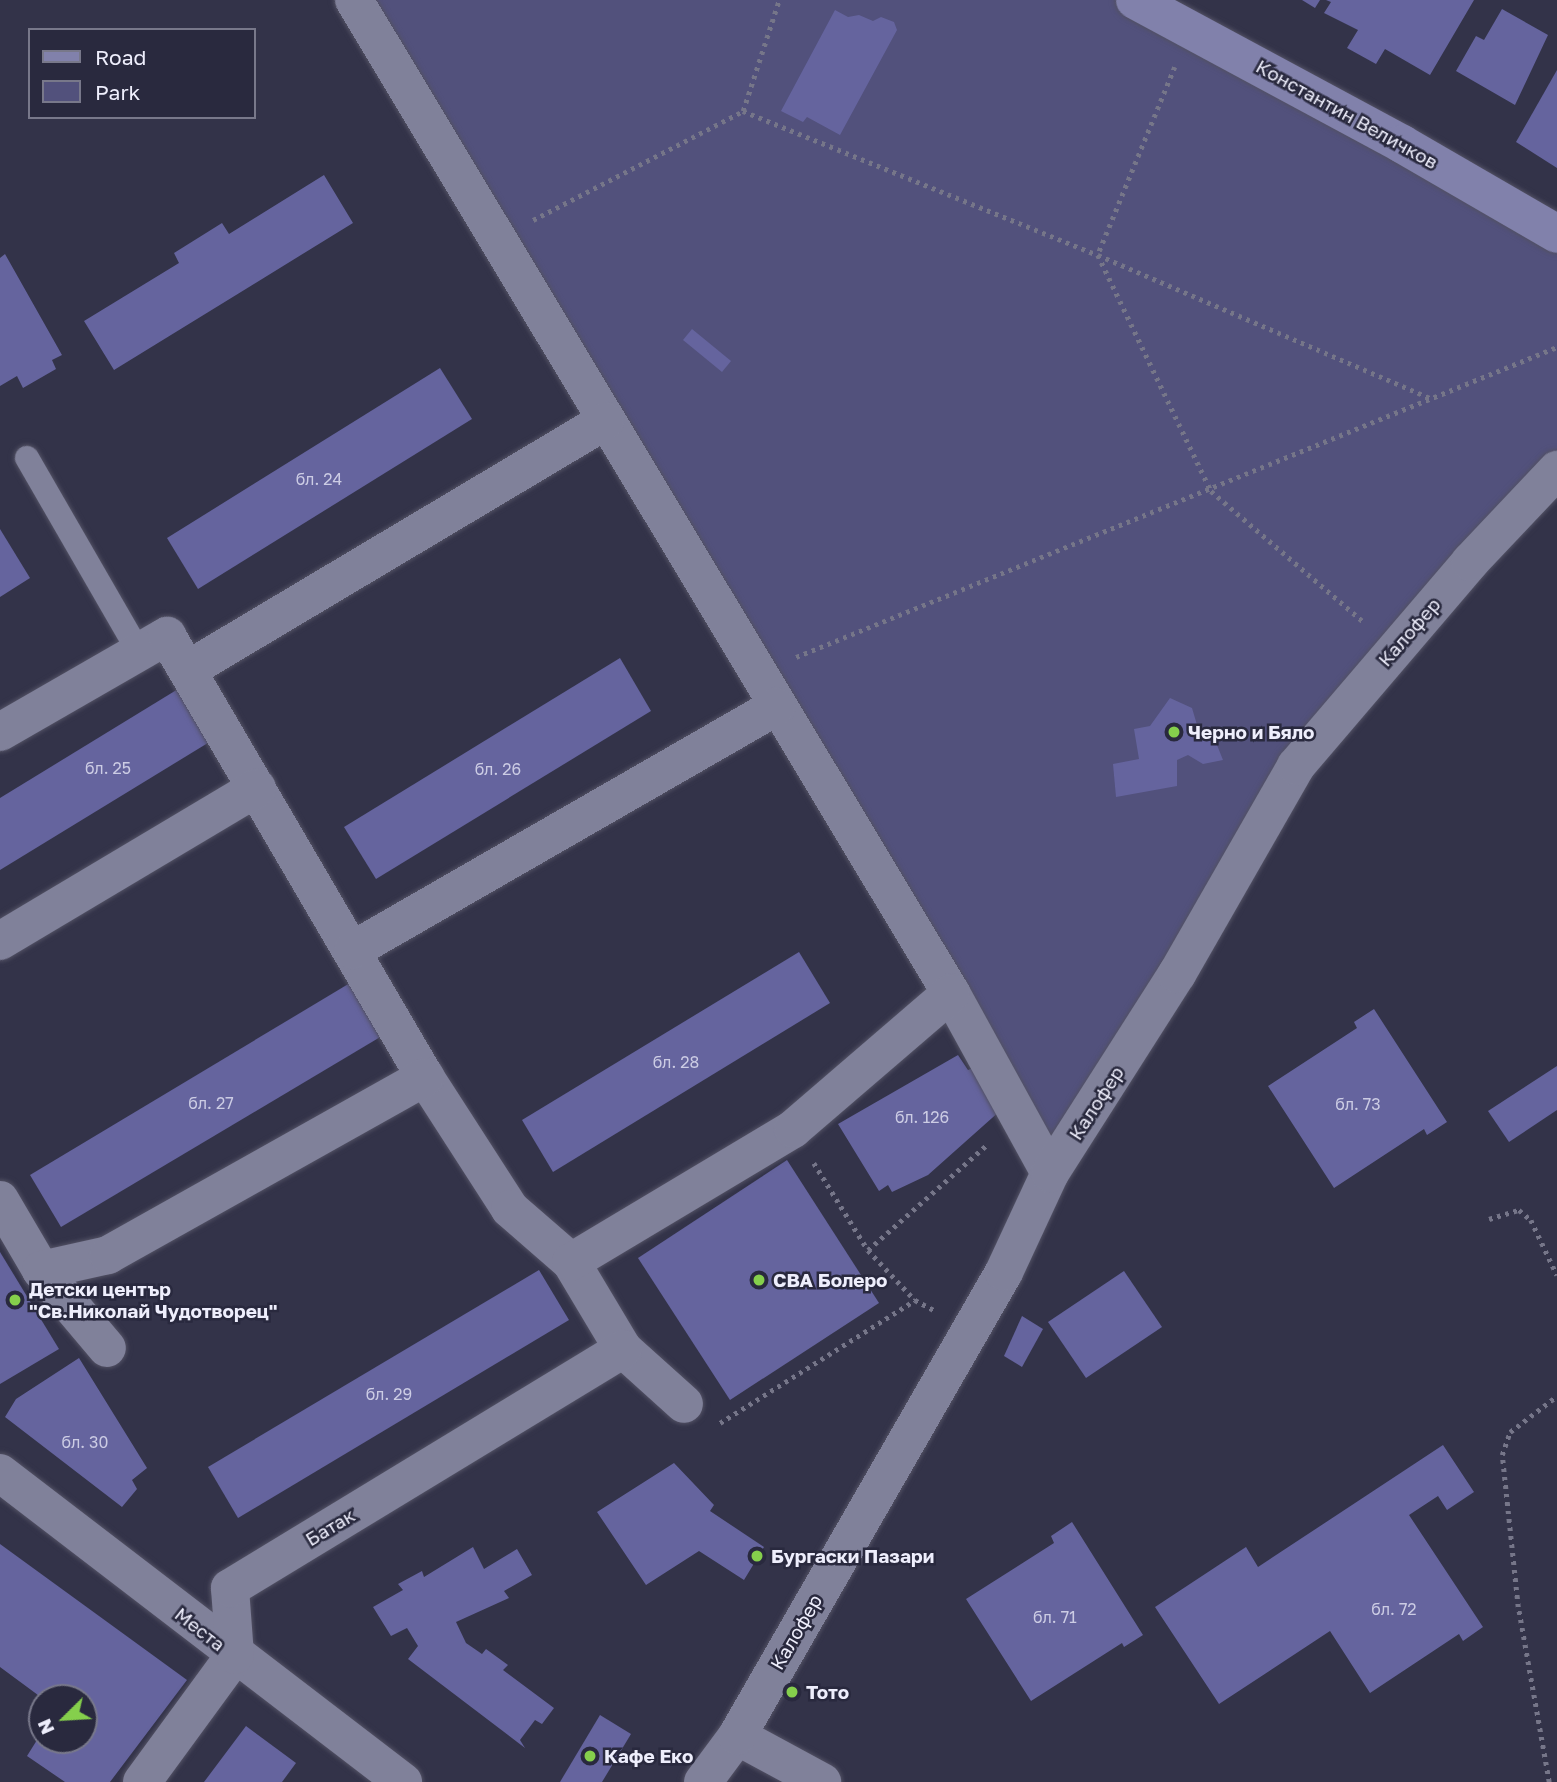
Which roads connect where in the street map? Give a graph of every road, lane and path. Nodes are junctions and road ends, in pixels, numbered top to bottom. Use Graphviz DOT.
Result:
graph roads {
  1 [pos="355,0"];
  2 [pos="779,0"];
  3 [pos="1135,0"];
  4 [pos="1191,29"];
  5 [pos="743,111"];
  6 [pos="1557,234"];
  7 [pos="498,238"];
  8 [pos="1098,255"];
  9 [pos="1557,346"];
  10 [pos="1431,398"];
  11 [pos="605,421"];
  12 [pos="27,458"];
  13 [pos="1557,470"];
  14 [pos="1211,491"];
  15 [pos="1394,648"];
  16 [pos="139,652"];
  17 [pos="189,669"];
  18 [pos="760,671"];
  19 [pos="776,707"];
  20 [pos="0,732"];
  21 [pos="257,789"];
  22 [pos="0,941"];
  23 [pos="353,950"];
  24 [pos="951,993"];
  25 [pos="425,1077"];
  26 [pos="1019,1116"];
  27 [pos="793,1129"];
  28 [pos="1050,1172"];
  29 [pos="0,1200"];
  30 [pos="1489,1219"];
  31 [pos="868,1250"];
  32 [pos="571,1262"];
  33 [pos="41,1270"];
  34 [pos="1557,1275"];
  35 [pos="915,1300"];
  36 [pos="970,1331"];
  37 [pos="107,1348"];
  38 [pos="623,1349"];
  39 [pos="1557,1396"];
  40 [pos="684,1404"];
  41 [pos="0,1473"];
  42 [pos="235,1656"];
  43 [pos="737,1736"];
  44 [pos="142,1782"];
  45 [pos="403,1782"];
  46 [pos="703,1782"];
  47 [pos="822,1782"];
  48 [pos="1549,1782"];
  1 -- 7 [label="street"];
  2 -- 5 [label="path"];
  3 -- 4 [label="main road, Константин Величков"];
  4 -- 6 [label="main road, Константин Величков"];
  4 -- 8 [label="path"];
  5 -- 7 [label="path"];
  5 -- 8 [label="path"];
  7 -- 11 [label="street"];
  8 -- 10 [label="path"];
  8 -- 14 [label="path"];
  9 -- 10 [label="path"];
  10 -- 14 [label="path"];
  11 -- 17 [label="street"];
  11 -- 18 [label="street"];
  12 -- 16 [label="lane"];
  13 -- 15 [label="street, Калофер"];
  14 -- 15 [label="path"];
  14 -- 18 [label="path"];
  15 -- 28 [label="street, Калофер"];
  16 -- 17 [label="street"];
  16 -- 20 [label="street"];
  17 -- 21 [label="street"];
  18 -- 19 [label="street"];
  19 -- 23 [label="street"];
  19 -- 24 [label="street"];
  21 -- 22 [label="street"];
  21 -- 23 [label="street"];
  23 -- 25 [label="street"];
  24 -- 26 [label="street"];
  24 -- 27 [label="street"];
  25 -- 32 [label="street"];
  25 -- 33 [label="street"];
  26 -- 28 [label="street"];
  26 -- 31 [label="path"];
  27 -- 31 [label="path"];
  27 -- 32 [label="street"];
  28 -- 36 [label="street, Калофер"];
  29 -- 33 [label="street"];
  30 -- 34 [label="path"];
  31 -- 35 [label="path"];
  32 -- 38 [label="street"];
  33 -- 37 [label="street"];
  35 -- 36 [label="path"];
  35 -- 40 [label="path"];
  36 -- 43 [label="street, Калофер"];
  38 -- 40 [label="street"];
  38 -- 42 [label="street, Батак"];
  39 -- 48 [label="path"];
  41 -- 42 [label="street, Места"];
  42 -- 44 [label="street"];
  42 -- 45 [label="street, Места"];
  43 -- 46 [label="street, Калофер"];
  43 -- 47 [label="street"];
}
